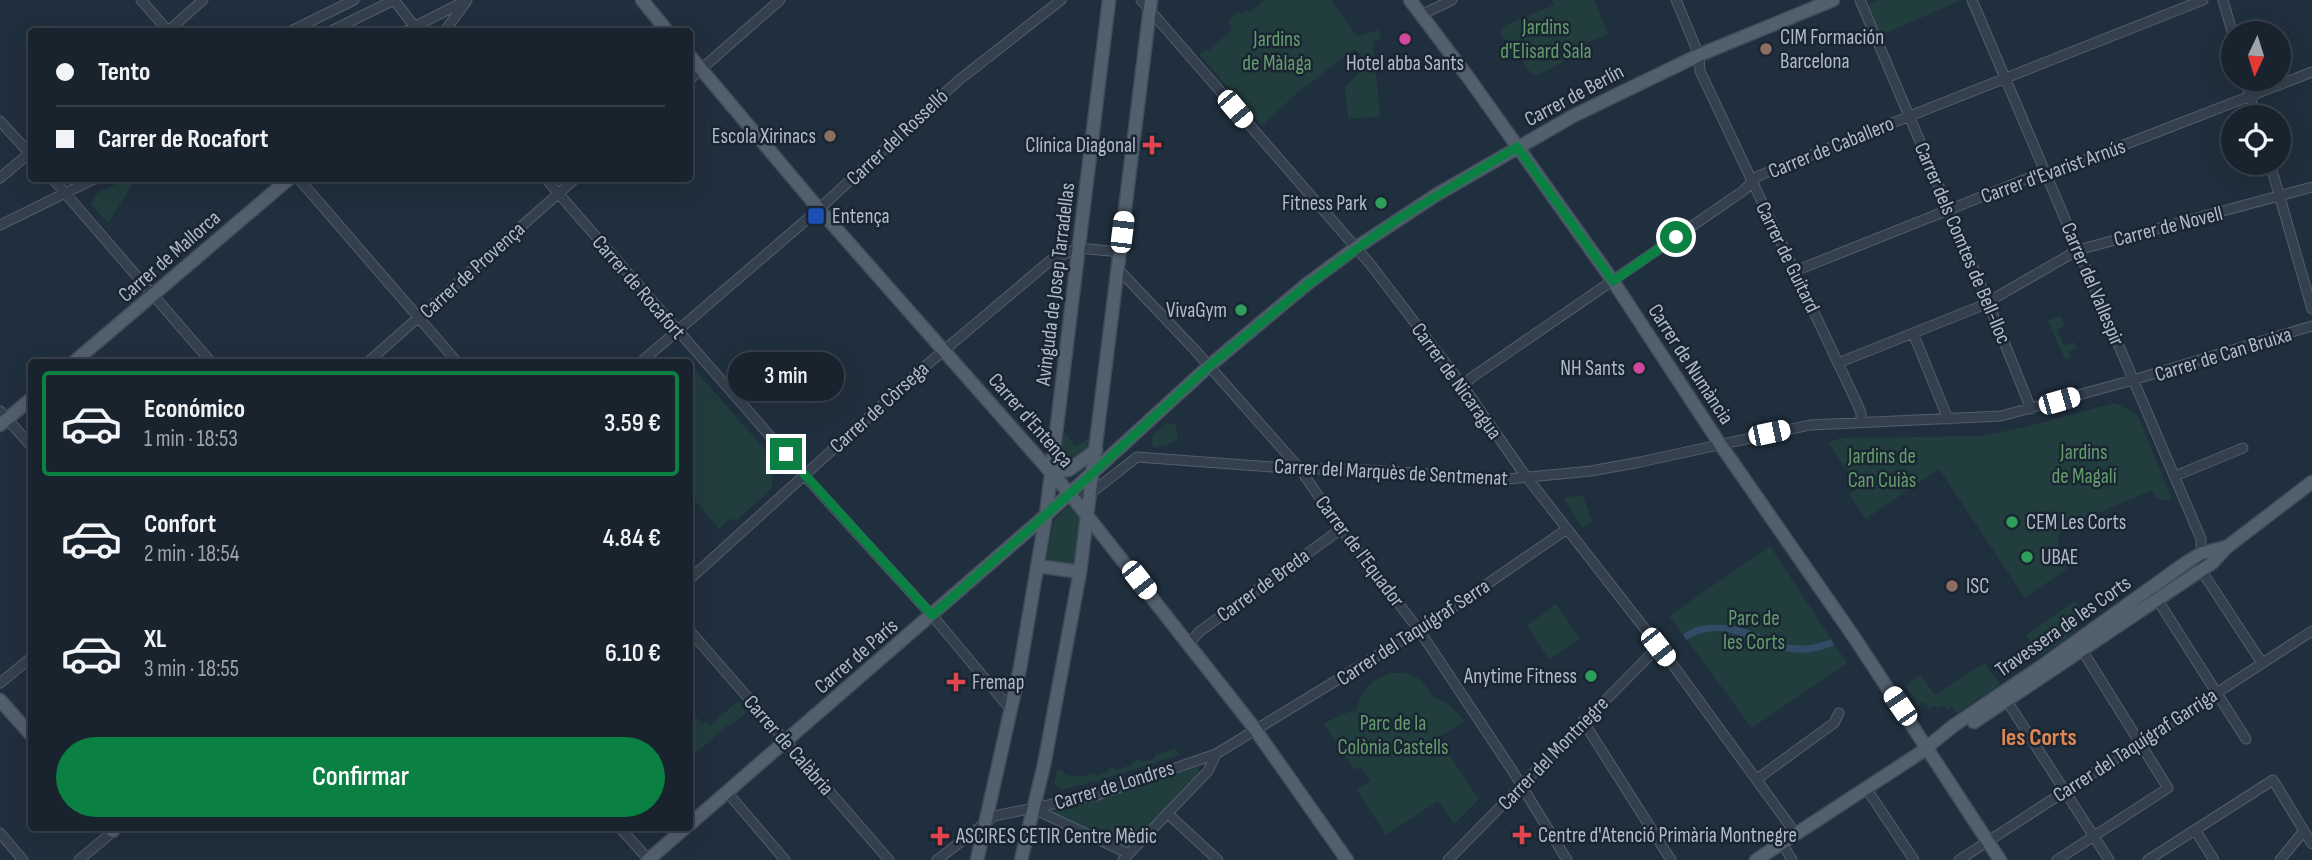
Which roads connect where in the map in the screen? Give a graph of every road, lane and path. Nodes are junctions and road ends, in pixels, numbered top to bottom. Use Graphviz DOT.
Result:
graph roads {
  1 [pos="141,0"];
  2 [pos="203,0"];
  3 [pos="354,0"];
  4 [pos="394,0"];
  5 [pos="467,0"];
  6 [pos="642,0"];
  7 [pos="780,0"];
  8 [pos="1061,0"];
  9 [pos="1108,0"];
  10 [pos="1140,0"];
  11 [pos="1410,0"];
  12 [pos="1452,0"];
  13 [pos="1676,0"];
  14 [pos="1833,0"];
  15 [pos="1860,0"];
  16 [pos="1972,0"];
  17 [pos="2203,0"];
  18 [pos="2223,0"];
  19 [pos="1151,5"];
  20 [pos="1421,15"];
  21 [pos="2229,21"];
  22 [pos="165,28"];
  23 [pos="171,28"];
  24 [pos="297,28"];
  25 [pos="337,28"];
  26 [pos="417,28"];
  27 [pos="447,28"];
  28 [pos="665,28"];
  29 [pos="1699,55"];
  30 [pos="693,60"];
  31 [pos="701,69"];
  32 [pos="2312,72"];
  33 [pos="693,76"];
  34 [pos="2005,78"];
  35 [pos="2248,91"];
  36 [pos="2249,96"];
  37 [pos="2252,105"];
  38 [pos="1910,116"];
  39 [pos="0,121"];
  40 [pos="1517,147"];
  41 [pos="28,150"];
  42 [pos="28,155"];
  43 [pos="2045,172"];
  44 [pos="2274,175"];
  45 [pos="0,177"];
  46 [pos="55,182"];
  47 [pos="88,182"];
  48 [pos="285,182"];
  49 [pos="301,182"];
  50 [pos="548,182"];
  51 [pos="572,182"];
  52 [pos="1752,182"];
  53 [pos="2312,187"];
  54 [pos="65,194"];
  55 [pos="558,194"];
  56 [pos="2280,197"];
  57 [pos="819,209"];
  58 [pos="1949,211"];
  59 [pos="0,225"];
  60 [pos="1357,247"];
  61 [pos="1078,248"];
  62 [pos="2078,250"];
  63 [pos="1120,252"];
  64 [pos="1118,269"];
  65 [pos="1795,271"];
  66 [pos="1613,281"];
  67 [pos="153,295"];
  68 [pos="1988,302"];
  69 [pos="2312,309"];
  70 [pos="418,318"];
  71 [pos="2312,326"];
  72 [pos="677,330"];
  73 [pos="1913,333"];
  74 [pos="944,350"];
  75 [pos="78,359"];
  76 [pos="208,359"];
  77 [pos="371,359"];
  78 [pos="454,359"];
  79 [pos="644,359"];
  80 [pos="1838,363"];
  81 [pos="1209,366"];
  82 [pos="2133,380"];
  83 [pos="1463,386"];
  84 [pos="28,401"];
  85 [pos="2031,409"];
  86 [pos="2,418"];
  87 [pos="1948,419"];
  88 [pos="1861,421"];
  89 [pos="1129,438"];
  90 [pos="28,443"];
  91 [pos="1720,444"];
  92 [pos="2243,449"];
  93 [pos="1096,450"];
  94 [pos="1137,457"];
  95 [pos="1300,469"];
  96 [pos="1051,471"];
  97 [pos="1093,473"];
  98 [pos="804,475"];
  99 [pos="2175,476"];
  100 [pos="1528,477"];
  101 [pos="2312,482"];
  102 [pos="1091,492"];
  103 [pos="1070,494"];
  104 [pos="1046,515"];
  105 [pos="1088,517"];
  106 [pos="1567,528"];
  107 [pos="1340,529"];
  108 [pos="1106,538"];
  109 [pos="2226,547"];
  110 [pos="1083,550"];
  111 [pos="2202,553"];
  112 [pos="1038,566"];
  113 [pos="2201,570"];
  114 [pos="1080,572"];
  115 [pos="693,576"];
  116 [pos="2157,599"];
  117 [pos="932,615"];
  118 [pos="1419,630"];
  119 [pos="2312,631"];
  120 [pos="693,634"];
  121 [pos="1189,644"];
  122 [pos="1658,647"];
  123 [pos="2082,650"];
  124 [pos="28,660"];
  125 [pos="2262,663"];
  126 [pos="0,683"];
  127 [pos="2216,692"];
  128 [pos="0,700"];
  129 [pos="2007,701"];
  130 [pos="1011,710"];
  131 [pos="1839,713"];
  132 [pos="1584,721"];
  133 [pos="1256,731"];
  134 [pos="28,732"];
  135 [pos="2246,739"];
  136 [pos="786,742"];
  137 [pos="2139,742"];
  138 [pos="1927,747"];
  139 [pos="1216,754"];
  140 [pos="1757,779"];
  141 [pos="1521,785"];
  142 [pos="1866,788"];
  143 [pos="2064,790"];
  144 [pos="727,792"];
  145 [pos="1034,809"];
  146 [pos="1167,813"];
  147 [pos="987,820"];
  148 [pos="693,821"];
  149 [pos="2195,830"];
  150 [pos="111,831"];
  151 [pos="623,831"];
  152 [pos="682,831"];
  153 [pos="2304,831"];
  154 [pos="0,833"];
  155 [pos="1796,834"];
  156 [pos="2093,836"];
  157 [pos="1988,841"];
  158 [pos="1782,843"];
  159 [pos="2312,844"];
  160 [pos="1126,857"];
  161 [pos="23,860"];
  162 [pos="79,860"];
  163 [pos="648,860"];
  164 [pos="785,860"];
  165 [pos="889,860"];
  166 [pos="937,860"];
  167 [pos="976,860"];
  168 [pos="1021,860"];
  169 [pos="1218,860"];
  170 [pos="1347,860"];
  171 [pos="1448,860"];
  172 [pos="1567,860"];
  173 [pos="1671,860"];
  174 [pos="1756,860"];
  175 [pos="1792,860"];
  176 [pos="1914,860"];
  177 [pos="1959,860"];
  178 [pos="2000,860"];
  179 [pos="2057,860"];
  180 [pos="2109,860"];
  181 [pos="2148,860"];
  182 [pos="2214,860"];
  183 [pos="2280,860"];
  1 -- 22 [label="street"];
  2 -- 23 [label="street"];
  3 -- 24 [label="street"];
  4 -- 25 [label="street"];
  4 -- 26 [label="street"];
  5 -- 26 [label="street"];
  5 -- 27 [label="street"];
  6 -- 28 [label="main road"];
  7 -- 31 [label="street"];
  8 -- 57 [label="street, Carrer del Rosselló"];
  9 -- 61 [label="main road, Avinguda de Josep Tarradellas"];
  10 -- 19 [label="street, Carrer de Nicaragua"];
  11 -- 20 [label="main road, Carrer de Numància"];
  12 -- 20 [label="street"];
  13 -- 29 [label="street, Carrer de Guitard"];
  14 -- 29 [label="main road, Carrer de Berlín"];
  15 -- 38 [label="street, Carrer dels Comtes de Bell-lloc"];
  16 -- 34 [label="street, Carrer del Vallespir"];
  17 -- 34 [label="street, Carrer de Caballero"];
  18 -- 21 [label="street"];
  19 -- 60 [label="street, Carrer de Nicaragua"];
  19 -- 63 [label="main road"];
  20 -- 40 [label="main road, Carrer de Numància"];
  29 -- 40 [label="main road, Carrer de Berlín"];
  29 -- 52 [label="street, Carrer de Guitard"];
  30 -- 31 [label="main road, Carrer d'Entença"];
  31 -- 33 [label="street"];
  31 -- 57 [label="main road, Carrer d'Entença"];
  32 -- 36 [label="street, Carrer d'Evarist Arnús"];
  34 -- 38 [label="street, Carrer de Caballero"];
  34 -- 43 [label="street, Carrer del Vallespir"];
  35 -- 36 [label="street"];
  36 -- 37 [label="street"];
  36 -- 43 [label="street, Carrer d'Evarist Arnús"];
  38 -- 52 [label="street, Carrer de Caballero"];
  38 -- 58 [label="street, Carrer dels Comtes de Bell-lloc"];
  39 -- 41 [label="street"];
  40 -- 60 [label="main road, Carrer de Berlín"];
  40 -- 66 [label="main road, Carrer de Numància"];
  42 -- 45 [label="street"];
  43 -- 58 [label="street, Carrer d'Evarist Arnús"];
  43 -- 62 [label="street, Carrer del Vallespir"];
  44 -- 56 [label="street"];
  46 -- 54 [label="street"];
  47 -- 54 [label="street"];
  48 -- 67 [label="main road, Carrer de Mallorca"];
  49 -- 70 [label="street"];
  50 -- 55 [label="street, Carrer de Rocafort"];
  51 -- 55 [label="street, Carrer de Provença"];
  52 -- 65 [label="street, Carrer de Guitard"];
  52 -- 66 [label="street, Carrer de Caballero"];
  53 -- 56 [label="street, Carrer de Novell"];
  54 -- 59 [label="street"];
  54 -- 67 [label="street"];
  55 -- 70 [label="street, Carrer de Provença"];
  55 -- 72 [label="street, Carrer de Rocafort"];
  56 -- 62 [label="street, Carrer de Novell"];
  56 -- 69 [label="street"];
  57 -- 72 [label="street, Carrer del Rosselló"];
  57 -- 74 [label="main road, Carrer d'Entença"];
  58 -- 65 [label="street, Carrer d'Evarist Arnús"];
  58 -- 68 [label="street, Carrer dels Comtes de Bell-lloc"];
  60 -- 81 [label="main road, Carrer de Berlín"];
  60 -- 83 [label="street, Carrer de Nicaragua"];
  61 -- 63 [label="street"];
  61 -- 74 [label="street, Carrer de Còrsega"];
  61 -- 96 [label="main road, Avinguda de Josep Tarradellas"];
  62 -- 68 [label="street, Carrer de Novell"];
  62 -- 82 [label="street, Carrer del Vallespir"];
  63 -- 64 [label="main road"];
  64 -- 81 [label="street, Carrer de l'Equador"];
  64 -- 93 [label="main road"];
  65 -- 80 [label="street, Carrer de Guitard"];
  66 -- 83 [label="street, Carrer de Caballero"];
  66 -- 91 [label="main road, Carrer de Numància"];
  67 -- 75 [label="main road, Carrer de Mallorca"];
  67 -- 76 [label="street"];
  68 -- 73 [label="street, Carrer de Novell"];
  68 -- 85 [label="street, Carrer dels Comtes de Bell-lloc"];
  70 -- 77 [label="street, Carrer de Provença"];
  70 -- 78 [label="street"];
  71 -- 82 [label="street, Carrer de Can Bruixa"];
  72 -- 79 [label="street, Carrer del Rosselló"];
  72 -- 98 [label="street, Carrer de Rocafort"];
  73 -- 80 [label="street, Carrer de Novell"];
  73 -- 87 [label="street"];
  74 -- 96 [label="main road, Carrer d'Entença"];
  74 -- 98 [label="street, Carrer de Còrsega"];
  80 -- 88 [label="street, Carrer de Guitard"];
  81 -- 89 [label="main road, Carrer de Berlín"];
  81 -- 95 [label="street, Carrer de l'Equador"];
  82 -- 85 [label="street, Carrer del Marquès de Sentmenat"];
  82 -- 99 [label="street, Carrer del Vallespir"];
  83 -- 100 [label="street, Carrer de Nicaragua"];
  84 -- 86 [label="main road"];
  85 -- 87 [label="street, Carrer del Marquès de Sentmenat"];
  86 -- 90 [label="street"];
  87 -- 88 [label="street, Carrer del Marquès de Sentmenat"];
  88 -- 91 [label="street, Carrer del Marquès de Sentmenat"];
  89 -- 94 [label="street"];
  89 -- 97 [label="main road, Carrer de Berlín"];
  91 -- 100 [label="street, Carrer del Marquès de Sentmenat"];
  91 -- 138 [label="main road, Carrer de Numància"];
  92 -- 99 [label="street"];
  93 -- 96 [label="main road"];
  93 -- 97 [label="main road"];
  94 -- 95 [label="street, Carrer del Marquès de Sentmenat"];
  94 -- 102 [label="street"];
  95 -- 100 [label="street, Carrer del Marquès de Sentmenat"];
  95 -- 107 [label="street, Carrer de l'Equador"];
  96 -- 103 [label="main road, Carrer d'Entença"];
  96 -- 104 [label="main road, Avinguda de Josep Tarradellas"];
  97 -- 102 [label="main road"];
  97 -- 103 [label="main road"];
  98 -- 115 [label="street, Carrer de Còrsega"];
  98 -- 117 [label="street, Carrer de Rocafort"];
  99 -- 111 [label="street, Carrer del Vallespir"];
  100 -- 106 [label="street, Carrer de Nicaragua"];
  101 -- 109 [label="main road, Travessera de les Corts"];
  102 -- 103 [label="street"];
  102 -- 105 [label="main road"];
  103 -- 104 [label="main road"];
  103 -- 105 [label="main road, Carrer d'Entença"];
  104 -- 112 [label="main road, Avinguda de Josep Tarradellas"];
  104 -- 117 [label="main road, Carrer de París"];
  105 -- 108 [label="main road, Carrer d'Entença"];
  105 -- 110 [label="main road"];
  106 -- 118 [label="street, Carrer del Taquígraf Serra"];
  106 -- 122 [label="street, Carrer de Nicaragua"];
  107 -- 118 [label="street, Carrer de l'Equador"];
  107 -- 121 [label="street, Carrer de Breda"];
  108 -- 110 [label="main road"];
  108 -- 121 [label="main road, Carrer d'Entença"];
  109 -- 111 [label="main road, Travessera de les Corts"];
  109 -- 113 [label="main road, Travessera de les Corts"];
  110 -- 114 [label="main road"];
  111 -- 113 [label="street, Carrer del Vallespir"];
  111 -- 138 [label="main road, Travessera de les Corts"];
  112 -- 114 [label="main road"];
  112 -- 130 [label="main road, Avinguda de Josep Tarradellas"];
  113 -- 116 [label="main road, Travessera de les Corts"];
  113 -- 125 [label="street"];
  114 -- 145 [label="main road"];
  116 -- 123 [label="main road, Travessera de les Corts"];
  116 -- 127 [label="street"];
  117 -- 130 [label="street, Carrer de Rocafort"];
  117 -- 136 [label="main road, Carrer de París"];
  118 -- 133 [label="street, Carrer del Taquígraf Serra"];
  118 -- 141 [label="street, Carrer de l'Equador"];
  119 -- 125 [label="street, Carrer del Taquígraf Garriga"];
  120 -- 136 [label="street, Carrer de Calàbria"];
  121 -- 133 [label="main road, Carrer d'Entença"];
  122 -- 132 [label="street, Carrer del Montnegre"];
  122 -- 140 [label="street, Carrer de Nicaragua"];
  123 -- 129 [label="main road, Travessera de les Corts"];
  123 -- 137 [label="street"];
  124 -- 126 [label="street"];
  125 -- 127 [label="street, Carrer del Taquígraf Garriga"];
  127 -- 135 [label="street"];
  127 -- 137 [label="street, Carrer del Taquígraf Garriga"];
  128 -- 134 [label="main road"];
  129 -- 138 [label="main road, Travessera de les Corts"];
  129 -- 143 [label="street"];
  130 -- 147 [label="main road, Avinguda de Josep Tarradellas"];
  131 -- 140 [label="street"];
  132 -- 141 [label="street, Carrer del Montnegre"];
  132 -- 173 [label="street"];
  133 -- 139 [label="street, Carrer de Londres"];
  133 -- 170 [label="main road, Carrer d'Entença"];
  136 -- 144 [label="main road, Carrer de París"];
  136 -- 165 [label="street, Carrer de Calàbria"];
  137 -- 143 [label="street, Carrer del Taquígraf Garriga"];
  137 -- 156 [label="street"];
  138 -- 142 [label="main road, Travessera de les Corts"];
  138 -- 157 [label="main road, Carrer de Numància"];
  139 -- 145 [label="street, Carrer de Londres"];
  139 -- 146 [label="street"];
  140 -- 155 [label="street, Carrer de Nicaragua"];
  141 -- 171 [label="street, Carrer del Montnegre"];
  141 -- 172 [label="street, Carrer de l'Equador"];
  142 -- 155 [label="main road, Travessera de les Corts"];
  142 -- 176 [label="street"];
  143 -- 156 [label="street"];
  143 -- 157 [label="street, Carrer del Taquígraf Garriga"];
  144 -- 148 [label="main road, Carrer de París"];
  144 -- 164 [label="street"];
  145 -- 147 [label="street, Carrer de Londres"];
  145 -- 160 [label="street"];
  145 -- 168 [label="main road"];
  146 -- 160 [label="street"];
  146 -- 169 [label="street"];
  147 -- 166 [label="street, Carrer de Londres"];
  147 -- 167 [label="main road, Avinguda de Josep Tarradellas"];
  149 -- 153 [label="street"];
  149 -- 181 [label="street"];
  149 -- 182 [label="street"];
  150 -- 162 [label="street"];
  151 -- 163 [label="street"];
  152 -- 163 [label="main road"];
  153 -- 159 [label="street"];
  153 -- 183 [label="street"];
  154 -- 161 [label="street"];
  155 -- 158 [label="main road, Travessera de les Corts"];
  156 -- 179 [label="street"];
  156 -- 180 [label="street"];
  157 -- 177 [label="street, Carrer del Taquígraf Garriga"];
  157 -- 178 [label="main road, Carrer de Numància"];
  158 -- 174 [label="main road, Travessera de les Corts"];
  158 -- 175 [label="street"];
}
